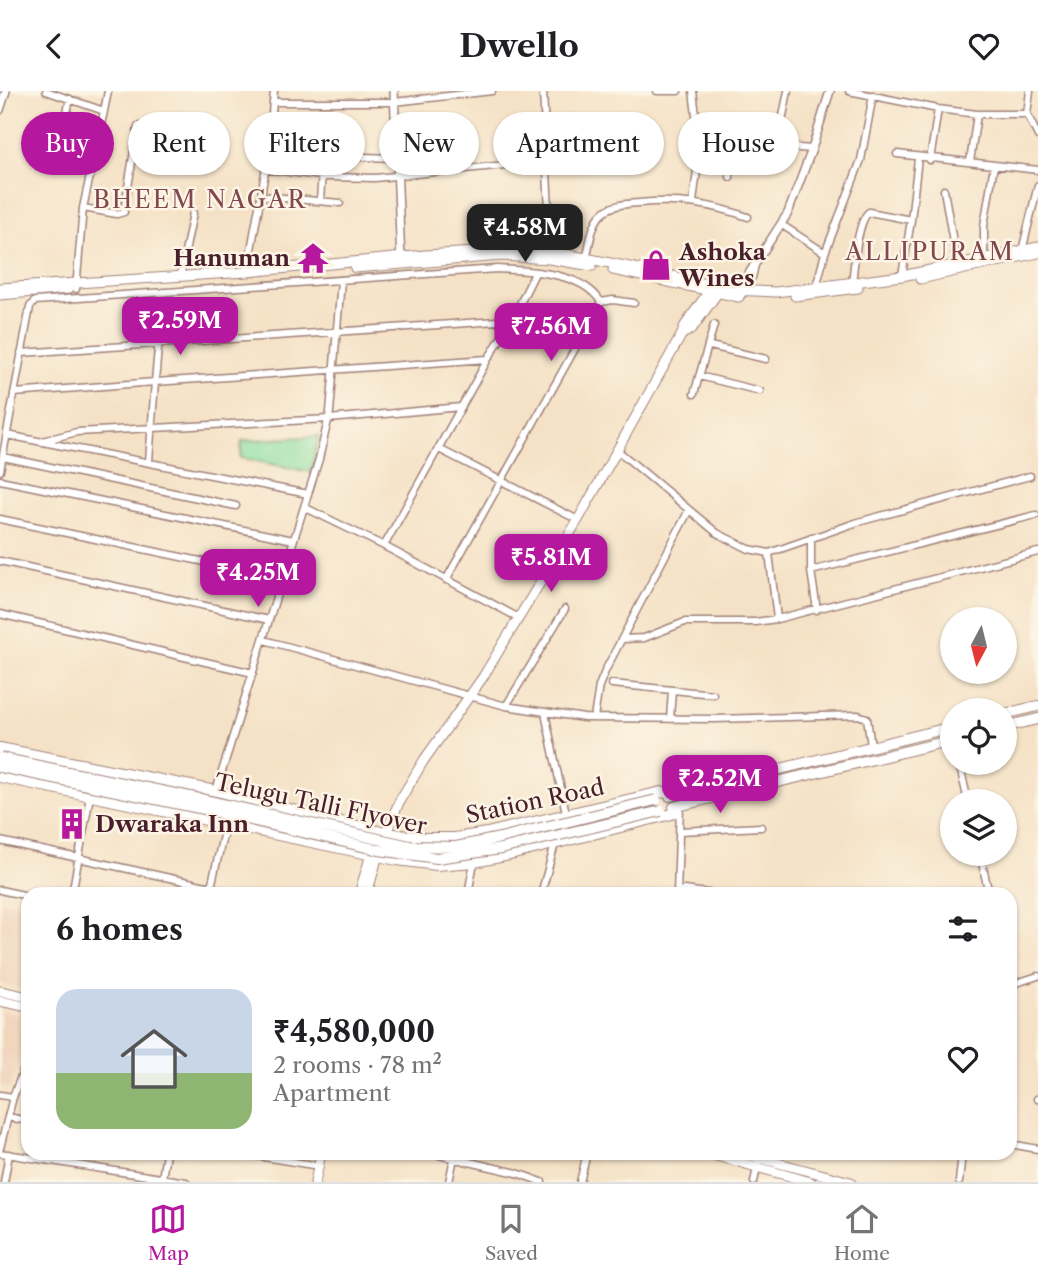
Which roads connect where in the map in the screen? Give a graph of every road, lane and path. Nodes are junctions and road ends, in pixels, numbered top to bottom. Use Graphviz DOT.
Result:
graph roads {
  1 [pos="6,91"];
  2 [pos="46,91"];
  3 [pos="108,91"];
  4 [pos="274,91"];
  5 [pos="394,91"];
  6 [pos="492,91"];
  7 [pos="543,91"];
  8 [pos="657,91"];
  9 [pos="678,91"];
  10 [pos="693,91"];
  11 [pos="788,91"];
  12 [pos="830,91"];
  13 [pos="849,91"];
  14 [pos="1030,91"];
  15 [pos="873,95"];
  16 [pos="70,99"];
  17 [pos="273,102"];
  18 [pos="394,102"];
  19 [pos="938,109"];
  20 [pos="0,110"];
  21 [pos="104,111"];
  22 [pos="67,112"];
  23 [pos="272,112"];
  24 [pos="394,112"];
  25 [pos="544,112"];
  26 [pos="784,112"];
  27 [pos="977,114"];
  28 [pos="1027,114"];
  29 [pos="1038,136"];
  30 [pos="799,148"];
  31 [pos="812,149"];
  32 [pos="897,155"];
  33 [pos="918,158"];
  34 [pos="930,160"];
  35 [pos="970,162"];
  36 [pos="994,165"];
  37 [pos="493,169"];
  38 [pos="1038,170"];
  39 [pos="130,175"];
  40 [pos="264,175"];
  41 [pos="314,175"];
  42 [pos="546,175"];
  43 [pos="322,176"];
  44 [pos="396,177"];
  45 [pos="1038,185"];
  46 [pos="944,190"];
  47 [pos="261,196"];
  48 [pos="320,201"];
  49 [pos="692,202"];
  50 [pos="340,203"];
  51 [pos="83,208"];
  52 [pos="193,213"];
  53 [pos="748,217"];
  54 [pos="911,220"];
  55 [pos="782,225"];
  56 [pos="1038,247"];
  57 [pos="551,251"];
  58 [pos="825,253"];
  59 [pos="1038,253"];
  60 [pos="1022,254"];
  61 [pos="586,259"];
  62 [pos="984,259"];
  63 [pos="401,260"];
  64 [pos="957,265"];
  65 [pos="247,272"];
  66 [pos="535,273"];
  67 [pos="902,276"];
  68 [pos="180,277"];
  69 [pos="341,281"];
  70 [pos="76,286"];
  71 [pos="852,286"];
  72 [pos="0,288"];
  73 [pos="816,288"];
  74 [pos="715,290"];
  75 [pos="163,292"];
  76 [pos="739,294"];
  77 [pos="0,295"];
  78 [pos="601,302"];
  79 [pos="634,303"];
  80 [pos="512,320"];
  81 [pos="714,325"];
  82 [pos="338,332"];
  83 [pos="157,345"];
  84 [pos="710,346"];
  85 [pos="21,353"];
  86 [pos="488,359"];
  87 [pos="766,359"];
  88 [pos="335,370"];
  89 [pos="699,376"];
  90 [pos="155,383"];
  91 [pos="760,391"];
  92 [pos="14,393"];
  93 [pos="694,394"];
  94 [pos="461,407"];
  95 [pos="329,419"];
  96 [pos="152,428"];
  97 [pos="7,435"];
  98 [pos="42,441"];
  99 [pos="439,449"];
  100 [pos="617,450"];
  101 [pos="3,457"];
  102 [pos="149,461"];
  103 [pos="0,471"];
  104 [pos="1030,476"];
  105 [pos="0,479"];
  106 [pos="501,481"];
  107 [pos="308,495"];
  108 [pos="236,506"];
  109 [pos="304,507"];
  110 [pos="689,510"];
  111 [pos="1035,515"];
  112 [pos="0,519"];
  113 [pos="578,520"];
  114 [pos="811,538"];
  115 [pos="293,540"];
  116 [pos="384,546"];
  117 [pos="1038,552"];
  118 [pos="769,553"];
  119 [pos="0,561"];
  120 [pos="811,571"];
  121 [pos="281,578"];
  122 [pos="446,580"];
  123 [pos="565,609"];
  124 [pos="817,610"];
  125 [pos="0,614"];
  126 [pos="519,618"];
  127 [pos="777,619"];
  128 [pos="269,620"];
  129 [pos="623,639"];
  130 [pos="264,640"];
  131 [pos="253,673"];
  132 [pos="612,684"];
  133 [pos="672,690"];
  134 [pos="713,694"];
  135 [pos="470,697"];
  136 [pos="506,706"];
  137 [pos="1038,706"];
  138 [pos="1017,711"];
  139 [pos="545,713"];
  140 [pos="594,719"];
  141 [pos="670,719"];
  142 [pos="1038,719"];
  143 [pos="1017,724"];
  144 [pos="940,730"];
  145 [pos="940,743"];
  146 [pos="871,746"];
  147 [pos="0,748"];
  148 [pos="0,758"];
  149 [pos="0,767"];
  150 [pos="0,777"];
  151 [pos="216,791"];
  152 [pos="674,795"];
  153 [pos="90,796"];
  154 [pos="680,806"];
  155 [pos="566,813"];
  156 [pos="226,823"];
  157 [pos="761,827"];
  158 [pos="680,831"];
  159 [pos="386,833"];
  160 [pos="0,841"];
  161 [pos="555,844"];
  162 [pos="375,856"];
  163 [pos="79,859"];
  164 [pos="474,862"];
  165 [pos="983,866"];
  166 [pos="73,887"];
  167 [pos="198,887"];
  168 [pos="212,887"];
  169 [pos="361,887"];
  170 [pos="369,887"];
  171 [pos="469,887"];
  172 [pos="543,887"];
  173 [pos="678,887"];
  174 [pos="987,887"];
  175 [pos="0,890"];
  176 [pos="21,894"];
  177 [pos="1038,977"];
  178 [pos="1017,983"];
  179 [pos="0,991"];
  180 [pos="21,996"];
  181 [pos="0,1001"];
  182 [pos="21,1006"];
  183 [pos="21,1076"];
  184 [pos="17,1086"];
  185 [pos="21,1087"];
  186 [pos="0,1095"];
  187 [pos="13,1097"];
  188 [pos="8,1118"];
  189 [pos="21,1120"];
  190 [pos="1017,1145"];
  191 [pos="1038,1149"];
  192 [pos="0,1150"];
  193 [pos="9,1154"];
  194 [pos="21,1156"];
  195 [pos="44,1160"];
  196 [pos="165,1160"];
  197 [pos="285,1160"];
  198 [pos="320,1160"];
  199 [pos="454,1160"];
  200 [pos="470,1160"];
  201 [pos="585,1160"];
  202 [pos="759,1160"];
  203 [pos="962,1160"];
  204 [pos="319,1165"];
  205 [pos="162,1180"];
  206 [pos="4,1182"];
  207 [pos="186,1182"];
  208 [pos="315,1182"];
  209 [pos="449,1182"];
  210 [pos="542,1182"];
  211 [pos="580,1182"];
  212 [pos="754,1182"];
  213 [pos="811,1182"];
  214 [pos="851,1182"];
  215 [pos="960,1182"];
  1 -- 20 [label="street"];
  2 -- 16 [label="street"];
  3 -- 21 [label="street"];
  4 -- 17 [label="street"];
  5 -- 18 [label="street"];
  6 -- 18 [label="street"];
  7 -- 25 [label="street"];
  8 -- 9 [label="street"];
  10 -- 49 [label="street"];
  11 -- 26 [label="street"];
  12 -- 31 [label="street"];
  13 -- 15 [label="street"];
  14 -- 28 [label="street"];
  15 -- 19 [label="street"];
  15 -- 58 [label="street"];
  16 -- 21 [label="street"];
  16 -- 22 [label="street"];
  17 -- 18 [label="street"];
  17 -- 23 [label="street"];
  18 -- 24 [label="street"];
  19 -- 27 [label="street"];
  19 -- 34 [label="street"];
  21 -- 51 [label="street"];
  27 -- 28 [label="street"];
  27 -- 35 [label="street"];
  28 -- 29 [label="street"];
  30 -- 31 [label="street"];
  31 -- 55 [label="street"];
  32 -- 33 [label="street"];
  33 -- 34 [label="street"];
  33 -- 54 [label="street"];
  34 -- 35 [label="street"];
  35 -- 36 [label="street"];
  36 -- 38 [label="street"];
  36 -- 62 [label="street"];
  37 -- 44 [label="street"];
  39 -- 51 [label="street"];
  40 -- 47 [label="street"];
  41 -- 43 [label="street"];
  42 -- 57 [label="street"];
  43 -- 44 [label="street"];
  43 -- 48 [label="street"];
  44 -- 63 [label="street"];
  45 -- 60 [label="street"];
  46 -- 64 [label="street"];
  47 -- 48 [label="street"];
  47 -- 65 [label="street"];
  48 -- 50 [label="street"];
  49 -- 53 [label="street"];
  49 -- 61 [label="street"];
  51 -- 70 [label="street"];
  52 -- 68 [label="street"];
  54 -- 67 [label="street"];
  54 -- 71 [label="street"];
  55 -- 58 [label="street"];
  55 -- 76 [label="street"];
  56 -- 60 [label="main road"];
  57 -- 61 [label="main road"];
  57 -- 63 [label="main road"];
  58 -- 73 [label="street"];
  59 -- 60 [label="main road"];
  60 -- 62 [label="main road"];
  60 -- 71 [label="main road"];
  61 -- 74 [label="main road"];
  62 -- 64 [label="main road"];
  63 -- 65 [label="main road"];
  63 -- 70 [label="main road"];
  63 -- 74 [label="main road"];
  64 -- 67 [label="main road"];
  65 -- 68 [label="main road"];
  66 -- 69 [label="street"];
  66 -- 78 [label="street"];
  66 -- 80 [label="street"];
  67 -- 71 [label="main road"];
  68 -- 70 [label="main road"];
  69 -- 75 [label="street"];
  69 -- 82 [label="street"];
  70 -- 72 [label="main road"];
  70 -- 77 [label="main road"];
  71 -- 73 [label="main road"];
  71 -- 76 [label="main road"];
  73 -- 76 [label="main road"];
  74 -- 76 [label="main road"];
  74 -- 100 [label="main road"];
  75 -- 83 [label="street"];
  75 -- 85 [label="street"];
  78 -- 79 [label="street"];
  78 -- 106 [label="street"];
  80 -- 82 [label="street"];
  80 -- 86 [label="street"];
  81 -- 84 [label="street"];
  82 -- 83 [label="street"];
  82 -- 88 [label="street"];
  83 -- 85 [label="street"];
  83 -- 90 [label="street"];
  84 -- 87 [label="street"];
  84 -- 89 [label="street"];
  85 -- 92 [label="street"];
  86 -- 88 [label="street"];
  86 -- 94 [label="street"];
  88 -- 90 [label="street"];
  88 -- 95 [label="street"];
  89 -- 91 [label="street"];
  89 -- 93 [label="street"];
  90 -- 92 [label="street"];
  90 -- 96 [label="street"];
  92 -- 97 [label="street"];
  94 -- 95 [label="street"];
  94 -- 99 [label="street"];
  95 -- 96 [label="street"];
  95 -- 107 [label="street"];
  96 -- 98 [label="street"];
  96 -- 102 [label="street"];
  97 -- 98 [label="street"];
  97 -- 101 [label="street"];
  98 -- 102 [label="street"];
  99 -- 106 [label="street"];
  99 -- 116 [label="street"];
  100 -- 110 [label="street"];
  100 -- 113 [label="main road"];
  101 -- 103 [label="street"];
  101 -- 108 [label="street"];
  102 -- 107 [label="street"];
  104 -- 114 [label="street"];
  105 -- 115 [label="street"];
  106 -- 113 [label="street"];
  106 -- 122 [label="street"];
  107 -- 109 [label="street"];
  109 -- 115 [label="street"];
  109 -- 116 [label="street"];
  110 -- 118 [label="street"];
  110 -- 129 [label="street"];
  111 -- 120 [label="street"];
  112 -- 121 [label="street"];
  113 -- 126 [label="main road"];
  114 -- 118 [label="street"];
  114 -- 120 [label="street"];
  115 -- 121 [label="street"];
  116 -- 122 [label="street"];
  117 -- 124 [label="street"];
  118 -- 127 [label="street"];
  119 -- 128 [label="street"];
  120 -- 124 [label="street"];
  121 -- 128 [label="street"];
  122 -- 126 [label="street"];
  123 -- 136 [label="street"];
  124 -- 127 [label="street"];
  125 -- 131 [label="street"];
  126 -- 135 [label="main road"];
  127 -- 129 [label="street"];
  128 -- 130 [label="street"];
  129 -- 140 [label="street"];
  130 -- 131 [label="street"];
  130 -- 135 [label="street"];
  131 -- 151 [label="street"];
  132 -- 133 [label="street"];
  133 -- 134 [label="street"];
  133 -- 141 [label="street"];
  135 -- 136 [label="street"];
  135 -- 159 [label="main road"];
  136 -- 139 [label="street"];
  137 -- 138 [label="main road"];
  139 -- 140 [label="street"];
  139 -- 155 [label="street"];
  140 -- 141 [label="street"];
  141 -- 146 [label="street"];
  142 -- 143 [label="main road"];
  144 -- 146 [label="main road, Station Road"];
  145 -- 154 [label="main road"];
  146 -- 152 [label="main road, Station Road"];
  147 -- 151 [label="main road, Station Road"];
  148 -- 152 [label="main road, Telugu Talli Flyover, bridge"];
  149 -- 154 [label="main road, Telugu Talli Flyover, bridge"];
  150 -- 153 [label="main road"];
  151 -- 159 [label="main road, Station Road"];
  152 -- 155 [label="main road, Station Road"];
  153 -- 156 [label="main road"];
  153 -- 163 [label="street"];
  154 -- 158 [label="street"];
  154 -- 161 [label="main road"];
  155 -- 159 [label="main road, Station Road"];
  156 -- 162 [label="main road"];
  156 -- 168 [label="street"];
  157 -- 158 [label="street"];
  158 -- 173 [label="street"];
  159 -- 162 [label="street"];
  160 -- 163 [label="street"];
  161 -- 164 [label="main road"];
  161 -- 172 [label="street"];
  162 -- 164 [label="main road"];
  162 -- 169 [label="main road"];
  162 -- 170 [label="main road"];
  163 -- 166 [label="street"];
  163 -- 167 [label="street"];
  164 -- 171 [label="street"];
  165 -- 174 [label="street"];
  175 -- 176 [label="street"];
  177 -- 178 [label="street"];
  179 -- 180 [label="main road"];
  181 -- 182 [label="main road"];
  183 -- 184 [label="street"];
  184 -- 185 [label="street"];
  184 -- 187 [label="street"];
  186 -- 187 [label="street"];
  187 -- 188 [label="street"];
  188 -- 189 [label="street"];
  188 -- 192 [label="street"];
  190 -- 191 [label="street"];
  192 -- 193 [label="street"];
  193 -- 194 [label="street"];
  193 -- 206 [label="street"];
  195 -- 205 [label="street"];
  196 -- 205 [label="street"];
  197 -- 204 [label="street"];
  198 -- 204 [label="main road"];
  199 -- 209 [label="street"];
  200 -- 210 [label="street"];
  201 -- 211 [label="street"];
  202 -- 212 [label="street"];
  202 -- 213 [label="main road"];
  202 -- 214 [label="main road"];
  203 -- 215 [label="street"];
  204 -- 208 [label="main road"];
  205 -- 207 [label="street"];
}
